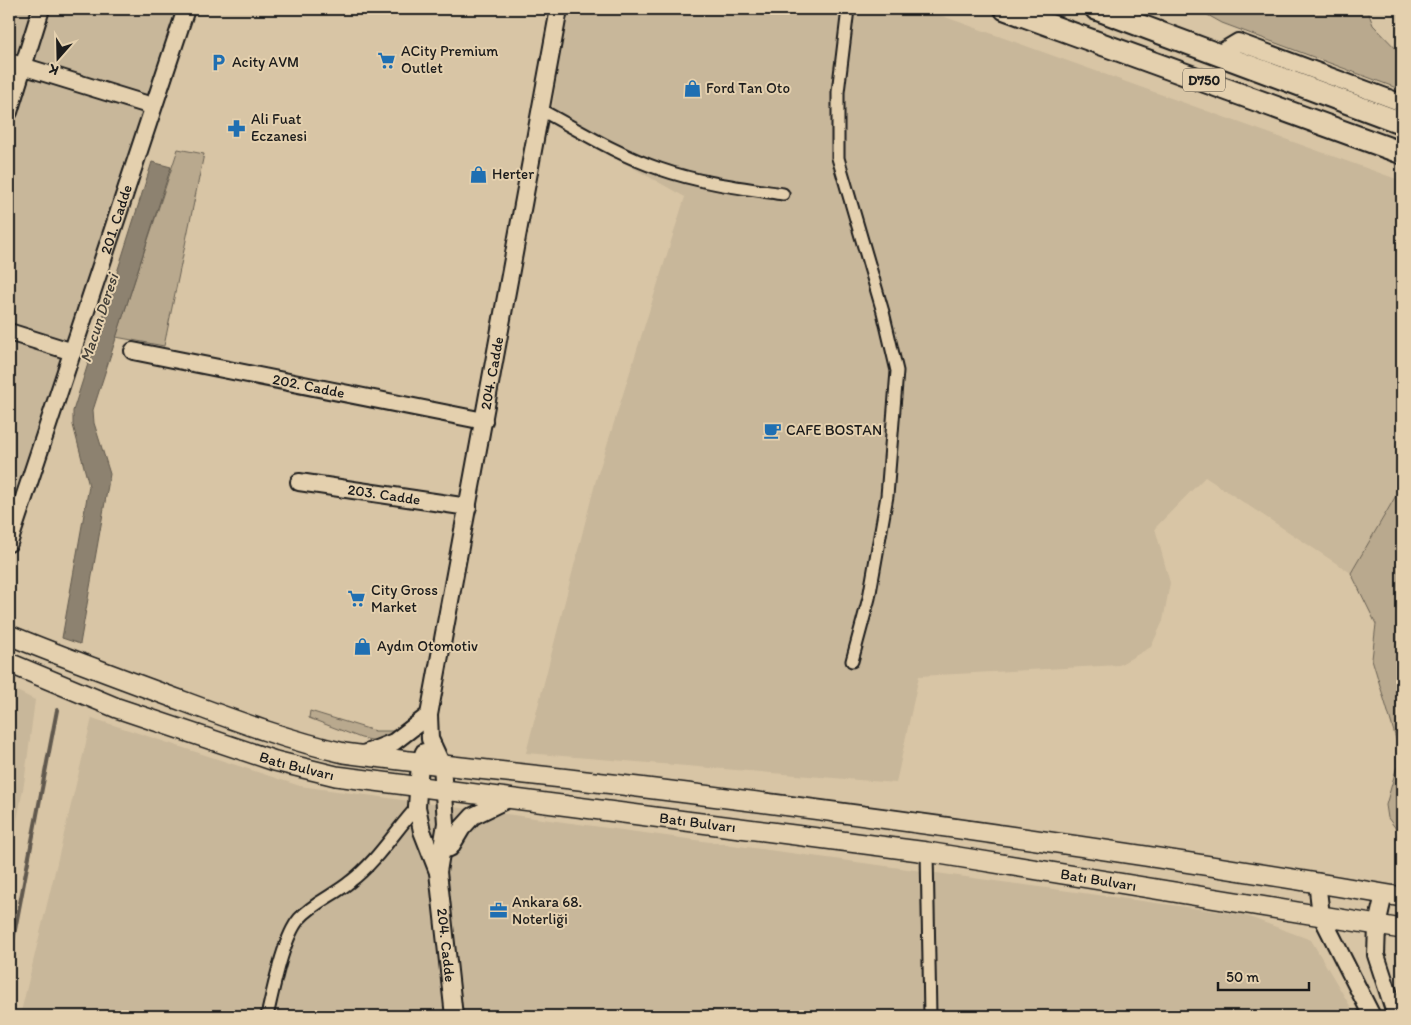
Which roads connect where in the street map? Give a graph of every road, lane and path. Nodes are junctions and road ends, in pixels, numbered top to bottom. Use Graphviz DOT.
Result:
graph roads {
  1 [pos="41,9"];
  2 [pos="186,9"];
  3 [pos="559,9"];
  4 [pos="848,9"];
  5 [pos="1005,9"];
  6 [pos="1096,9"];
  7 [pos="1218,54"];
  8 [pos="16,65"];
  9 [pos="1402,103"];
  10 [pos="152,106"];
  11 [pos="541,110"];
  12 [pos="9,112"];
  13 [pos="1402,123"];
  14 [pos="1402,153"];
  15 [pos="783,194"];
  16 [pos="9,332"];
  17 [pos="133,351"];
  18 [pos="73,352"];
  19 [pos="484,421"];
  20 [pos="300,482"];
  21 [pos="468,507"];
  22 [pos="9,544"];
  23 [pos="9,635"];
  24 [pos="852,661"];
  25 [pos="9,663"];
  26 [pos="429,715"];
  27 [pos="430,739"];
  28 [pos="361,755"];
  29 [pos="420,762"];
  30 [pos="442,765"];
  31 [pos="418,786"];
  32 [pos="444,790"];
  33 [pos="510,798"];
  34 [pos="417,808"];
  35 [pos="442,850"];
  36 [pos="928,852"];
  37 [pos="438,872"];
  38 [pos="1316,882"];
  39 [pos="1384,894"];
  40 [pos="1402,897"];
  41 [pos="1321,916"];
  42 [pos="1377,924"];
  43 [pos="1402,929"];
  44 [pos="271,1015"];
  45 [pos="454,1016"];
  46 [pos="930,1016"];
  47 [pos="1372,1016"];
  48 [pos="1396,1016"];
  1 -- 8 [label="street"];
  2 -- 10 [label="street, 201. Cadde"];
  3 -- 11 [label="street, 204. Cadde"];
  4 -- 24 [label="street"];
  5 -- 14 [label="highway, D750"];
  6 -- 7 [label="highway, D750"];
  7 -- 9 [label="street"];
  7 -- 13 [label="highway, D750"];
  8 -- 10 [label="street"];
  8 -- 12 [label="street"];
  10 -- 18 [label="street, 201. Cadde"];
  11 -- 15 [label="street"];
  11 -- 19 [label="street, 204. Cadde"];
  16 -- 18 [label="street"];
  17 -- 19 [label="street, 202. Cadde"];
  18 -- 22 [label="street, 201. Cadde"];
  19 -- 21 [label="street, 204. Cadde"];
  20 -- 21 [label="street, 203. Cadde"];
  21 -- 26 [label="street, 204. Cadde"];
  23 -- 28 [label="main road, Batı Bulvarı"];
  25 -- 31 [label="main road, Batı Bulvarı"];
  26 -- 27 [label="street, 204. Cadde"];
  26 -- 28 [label="street"];
  27 -- 29 [label="street, 204. Cadde"];
  27 -- 30 [label="street, 204. Cadde"];
  28 -- 29 [label="main road, Batı Bulvarı"];
  29 -- 30 [label="main road, Batı Bulvarı"];
  29 -- 31 [label="street, 204. Cadde"];
  30 -- 32 [label="street, 204. Cadde"];
  30 -- 38 [label="main road, Batı Bulvarı"];
  31 -- 32 [label="main road, Batı Bulvarı"];
  31 -- 34 [label="street, 204. Cadde"];
  32 -- 33 [label="main road, Batı Bulvarı"];
  32 -- 35 [label="street, 204. Cadde"];
  33 -- 35 [label="street"];
  33 -- 36 [label="main road, Batı Bulvarı"];
  34 -- 37 [label="street, 204. Cadde"];
  34 -- 44 [label="street"];
  35 -- 37 [label="street, 204. Cadde"];
  36 -- 41 [label="main road, Batı Bulvarı"];
  36 -- 46 [label="street"];
  37 -- 45 [label="street, 204. Cadde"];
  38 -- 39 [label="main road, Batı Bulvarı"];
  38 -- 41 [label="street"];
  39 -- 40 [label="main road, Batı Bulvarı"];
  39 -- 42 [label="street"];
  41 -- 42 [label="main road, Batı Bulvarı"];
  41 -- 47 [label="street"];
  42 -- 43 [label="main road, Batı Bulvarı"];
  42 -- 48 [label="street"];
}
